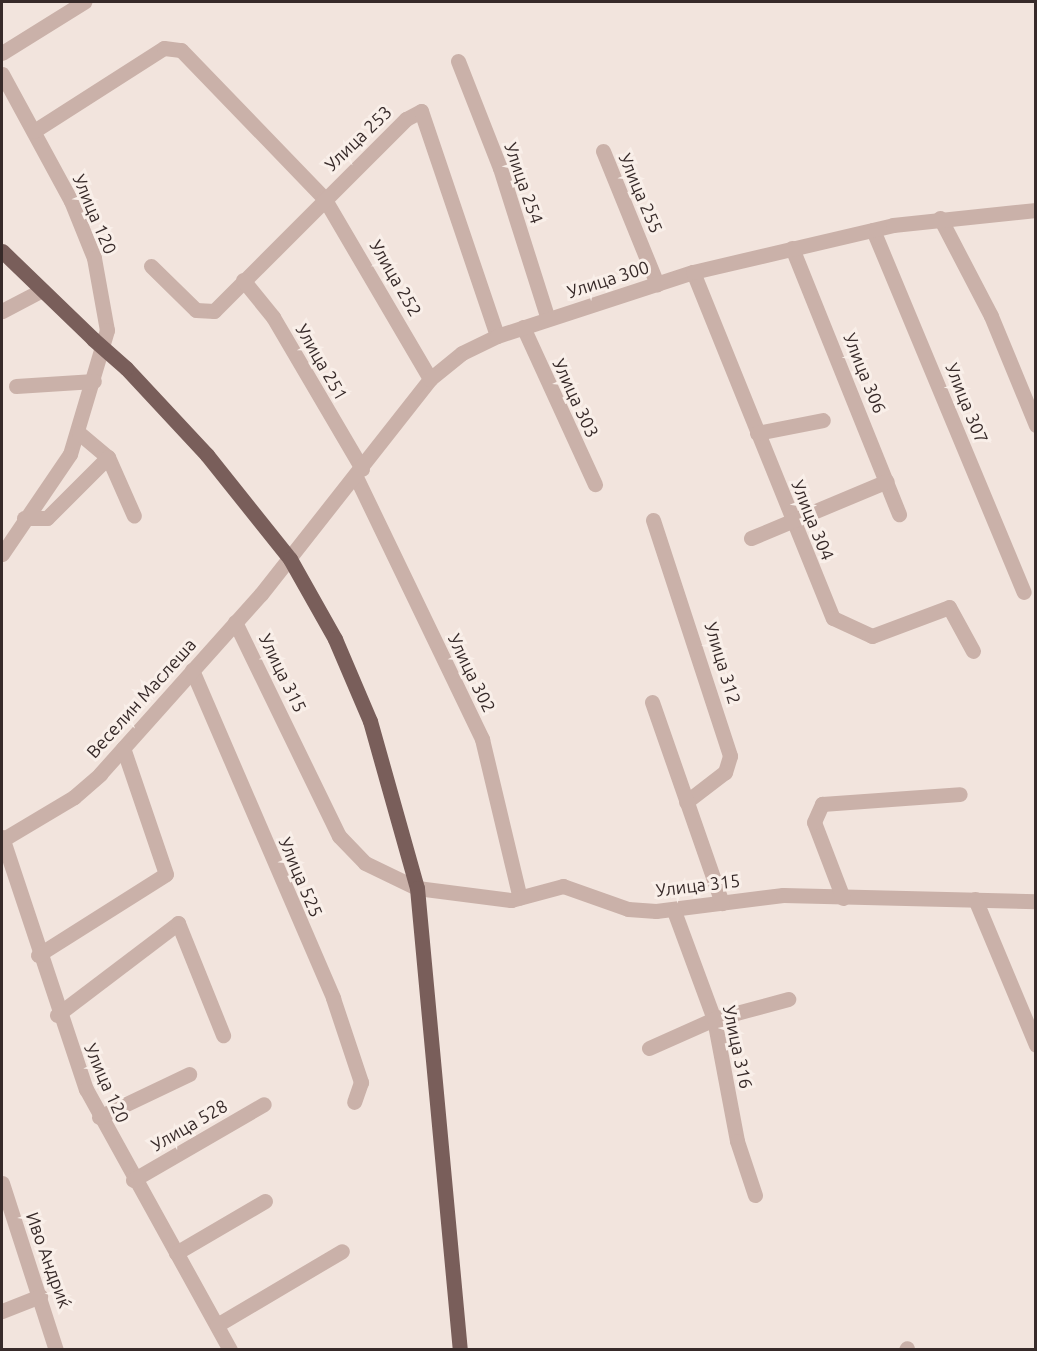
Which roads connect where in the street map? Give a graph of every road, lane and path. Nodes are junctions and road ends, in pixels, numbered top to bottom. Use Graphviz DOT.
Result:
graph roads {
  1 [pos="84,2"];
  2 [pos="2,53"];
  3 [pos="458,61"];
  4 [pos="2,74"];
  5 [pos="34,131"];
  6 [pos="603,151"];
  7 [pos="324,198"];
  8 [pos="1035,210"];
  9 [pos="940,218"];
  10 [pos="873,230"];
  11 [pos="792,248"];
  12 [pos="2,251"];
  13 [pos="150,266"];
  14 [pos="693,272"];
  15 [pos="243,280"];
  16 [pos="657,284"];
  17 [pos="42,290"];
  18 [pos="2,311"];
  19 [pos="548,319"];
  20 [pos="523,327"];
  21 [pos="497,336"];
  22 [pos="430,379"];
  23 [pos="94,381"];
  24 [pos="16,386"];
  25 [pos="824,420"];
  26 [pos="1035,425"];
  27 [pos="79,433"];
  28 [pos="757,433"];
  29 [pos="108,457"];
  30 [pos="359,473"];
  31 [pos="887,481"];
  32 [pos="595,484"];
  33 [pos="899,514"];
  34 [pos="134,516"];
  35 [pos="24,518"];
  36 [pos="653,520"];
  37 [pos="791,521"];
  38 [pos="751,538"];
  39 [pos="2,554"];
  40 [pos="290,559"];
  41 [pos="1024,592"];
  42 [pos="235,622"];
  43 [pos="973,651"];
  44 [pos="192,670"];
  45 [pos="652,702"];
  46 [pos="123,748"];
  47 [pos="960,794"];
  48 [pos="686,802"];
  49 [pos="2,839"];
  50 [pos="417,888"];
  51 [pos="520,898"];
  52 [pos="843,898"];
  53 [pos="975,899"];
  54 [pos="1035,901"];
  55 [pos="722,903"];
  56 [pos="674,911"];
  57 [pos="38,955"];
  58 [pos="788,999"];
  59 [pos="57,1016"];
  60 [pos="714,1019"];
  61 [pos="224,1035"];
  62 [pos="1035,1045"];
  63 [pos="649,1048"];
  64 [pos="189,1074"];
  65 [pos="354,1102"];
  66 [pos="264,1104"];
  67 [pos="99,1117"];
  68 [pos="133,1180"];
  69 [pos="2,1184"];
  70 [pos="755,1195"];
  71 [pos="266,1201"];
  72 [pos="17,1229"];
  73 [pos="2,1235"];
  74 [pos="342,1251"];
  75 [pos="176,1253"];
  76 [pos="18,1293"];
  77 [pos="40,1296"];
  78 [pos="2,1299"];
  79 [pos="2,1311"];
  80 [pos="216,1325"];
  81 [pos="56,1350"];
  82 [pos="230,1350"];
  83 [pos="460,1350"];
  1 -- 2 [label="street"];
  3 -- 19 [label="street, Улица 254"];
  4 -- 5 [label="street, Улица 120"];
  5 -- 7 [label="street, Улица 252"];
  5 -- 23 [label="street, Улица 120"];
  6 -- 16 [label="street, Улица 255"];
  7 -- 15 [label="street"];
  7 -- 21 [label="street, Улица 253"];
  7 -- 22 [label="street, Улица 252"];
  8 -- 9 [label="street, Улица 300"];
  9 -- 10 [label="street, Улица 300"];
  9 -- 26 [label="street"];
  10 -- 11 [label="street, Улица 300"];
  10 -- 41 [label="street, Улица 307"];
  11 -- 14 [label="street, Улица 300"];
  11 -- 31 [label="street, Улица 306"];
  12 -- 17 [label="main road"];
  13 -- 15 [label="street"];
  14 -- 16 [label="street, Улица 300"];
  14 -- 28 [label="street, Улица 304"];
  15 -- 30 [label="street, Улица 251"];
  16 -- 19 [label="street, Улица 300"];
  17 -- 18 [label="street"];
  17 -- 40 [label="main road, bridge"];
  19 -- 20 [label="street, Улица 300"];
  20 -- 21 [label="street, Улица 300"];
  20 -- 32 [label="street, Улица 303"];
  21 -- 22 [label="street, Улица 300"];
  22 -- 30 [label="street, Улица 300"];
  23 -- 24 [label="street"];
  23 -- 27 [label="street, Улица 120"];
  25 -- 28 [label="street"];
  27 -- 29 [label="street"];
  27 -- 35 [label="street, Улица 120"];
  28 -- 37 [label="street, Улица 304"];
  29 -- 34 [label="street"];
  29 -- 35 [label="street"];
  30 -- 40 [label="street, Улица 300"];
  30 -- 51 [label="street, Улица 302"];
  31 -- 33 [label="street, Улица 306"];
  31 -- 37 [label="street"];
  35 -- 39 [label="street, Улица 120"];
  36 -- 48 [label="street, Улица 312"];
  37 -- 38 [label="street"];
  37 -- 43 [label="street, Улица 304"];
  40 -- 42 [label="street, Веселин Маслеша"];
  40 -- 50 [label="main road"];
  42 -- 44 [label="street, Веселин Маслеша"];
  42 -- 50 [label="street, Улица 315"];
  44 -- 46 [label="street, Веселин Маслеша"];
  44 -- 65 [label="street, Улица 525"];
  45 -- 48 [label="street"];
  46 -- 49 [label="street, Веселин Маслеша"];
  46 -- 57 [label="street"];
  47 -- 52 [label="street"];
  48 -- 55 [label="street"];
  49 -- 57 [label="street, Улица 120"];
  50 -- 51 [label="street, Улица 315"];
  50 -- 83 [label="main road"];
  51 -- 56 [label="street, Улица 315"];
  52 -- 53 [label="street, Улица 315"];
  52 -- 55 [label="street, Улица 315"];
  53 -- 54 [label="street, Улица 315"];
  53 -- 62 [label="street"];
  55 -- 56 [label="street, Улица 315"];
  56 -- 60 [label="street, Улица 316"];
  57 -- 59 [label="street, Улица 120"];
  58 -- 60 [label="street"];
  59 -- 61 [label="street"];
  59 -- 67 [label="street, Улица 120"];
  60 -- 63 [label="street"];
  60 -- 70 [label="street, Улица 316"];
  64 -- 67 [label="street"];
  66 -- 68 [label="street, Улица 528"];
  67 -- 68 [label="street, Улица 120"];
  68 -- 75 [label="street, Улица 120"];
  69 -- 72 [label="street, Иво Андриќ"];
  71 -- 75 [label="street"];
  72 -- 73 [label="street"];
  72 -- 77 [label="street, Иво Андриќ"];
  74 -- 80 [label="street"];
  75 -- 80 [label="street, Улица 120"];
  76 -- 78 [label="street"];
  77 -- 79 [label="street"];
  77 -- 81 [label="street, Иво Андриќ"];
  80 -- 82 [label="street, Улица 120"];
}
